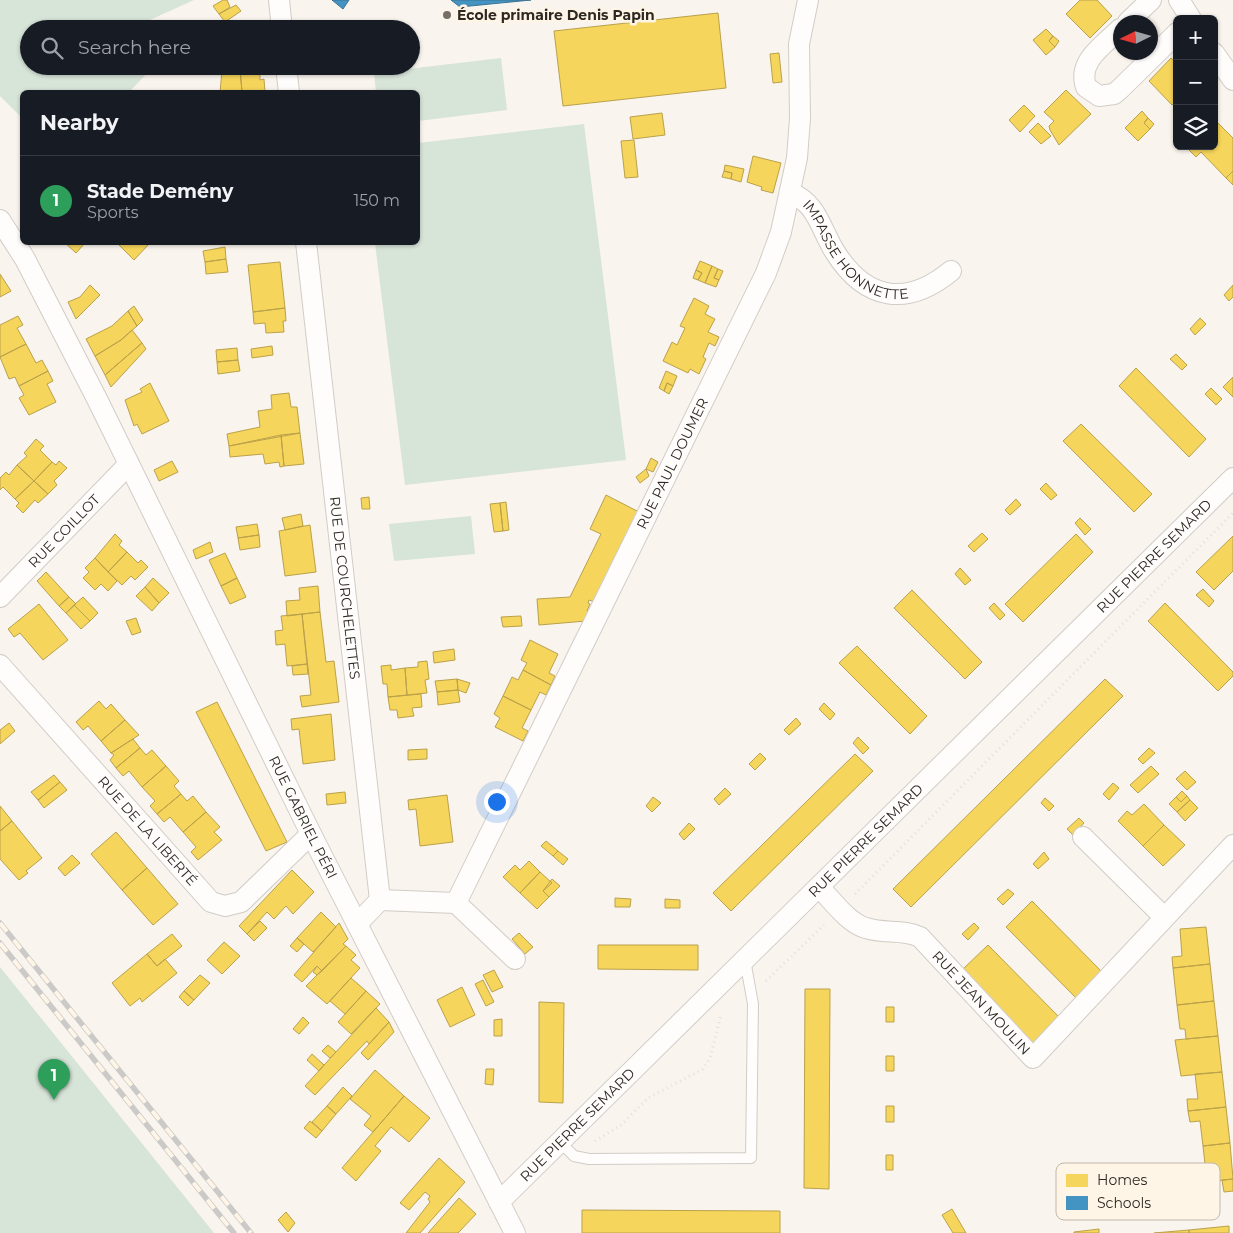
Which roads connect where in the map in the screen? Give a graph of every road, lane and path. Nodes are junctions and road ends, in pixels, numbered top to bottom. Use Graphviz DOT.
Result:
graph roads {
  1 [pos="279,0"];
  2 [pos="808,0"];
  3 [pos="1151,0"];
  4 [pos="1179,0"];
  5 [pos="1135,15"];
  6 [pos="1188,15"];
  7 [pos="281,20"];
  8 [pos="1113,36"];
  9 [pos="1173,37"];
  10 [pos="1158,52"];
  11 [pos="1218,59"];
  12 [pos="1150,60"];
  13 [pos="287,75"];
  14 [pos="1233,80"];
  15 [pos="289,90"];
  16 [pos="790,192"];
  17 [pos="0,220"];
  18 [pos="306,245"];
  19 [pos="951,271"];
  20 [pos="129,464"];
  21 [pos="1233,478"];
  22 [pos="1233,513"];
  23 [pos="0,597"];
  24 [pos="0,665"];
  25 [pos="311,834"];
  26 [pos="1083,837"];
  27 [pos="1233,845"];
  28 [pos="819,887"];
  29 [pos="380,900"];
  30 [pos="456,903"];
  31 [pos="840,908"];
  32 [pos="1164,917"];
  33 [pos="356,924"];
  34 [pos="515,959"];
  35 [pos="745,960"];
  36 [pos="752,992"];
  37 [pos="567,1149"];
  38 [pos="499,1202"];
  39 [pos="515,1233"];
  1 -- 7 [label="street"];
  2 -- 16 [label="street, RUE PAUL DOUMER"];
  3 -- 5 [label="street"];
  4 -- 6 [label="street"];
  8 -- 12 [label="street"];
  9 -- 10 [label="street"];
  11 -- 14 [label="street"];
  13 -- 15 [label="street"];
  16 -- 19 [label="street, IMPASSE HONNETTE"];
  16 -- 30 [label="street, RUE PAUL DOUMER"];
  17 -- 20 [label="street, RUE GABRIEL PÉRI"];
  18 -- 29 [label="street, RUE DE COURCHELETTES"];
  20 -- 23 [label="street, RUE COILLOT"];
  20 -- 25 [label="street, RUE GABRIEL PÉRI"];
  21 -- 28 [label="street, RUE PIERRE SEMARD"];
  22 -- 31 [label="path"];
  24 -- 25 [label="street, RUE DE LA LIBERTÉ"];
  25 -- 33 [label="street, RUE GABRIEL PÉRI"];
  26 -- 32 [label="street"];
  27 -- 32 [label="street, RUE JEAN MOULIN"];
  28 -- 31 [label="street, RUE JEAN MOULIN"];
  28 -- 35 [label="street, RUE PIERRE SEMARD"];
  29 -- 30 [label="street"];
  29 -- 33 [label="street"];
  30 -- 34 [label="street"];
  31 -- 32 [label="street, RUE JEAN MOULIN"];
  31 -- 36 [label="path"];
  33 -- 38 [label="street, RUE GABRIEL PÉRI"];
  35 -- 36 [label="lane"];
  35 -- 37 [label="street, RUE PIERRE SEMARD"];
  36 -- 37 [label="path"];
  36 -- 37 [label="lane"];
  37 -- 38 [label="street, RUE PIERRE SEMARD"];
  38 -- 39 [label="street, RUE GABRIEL PÉRI"];
}
